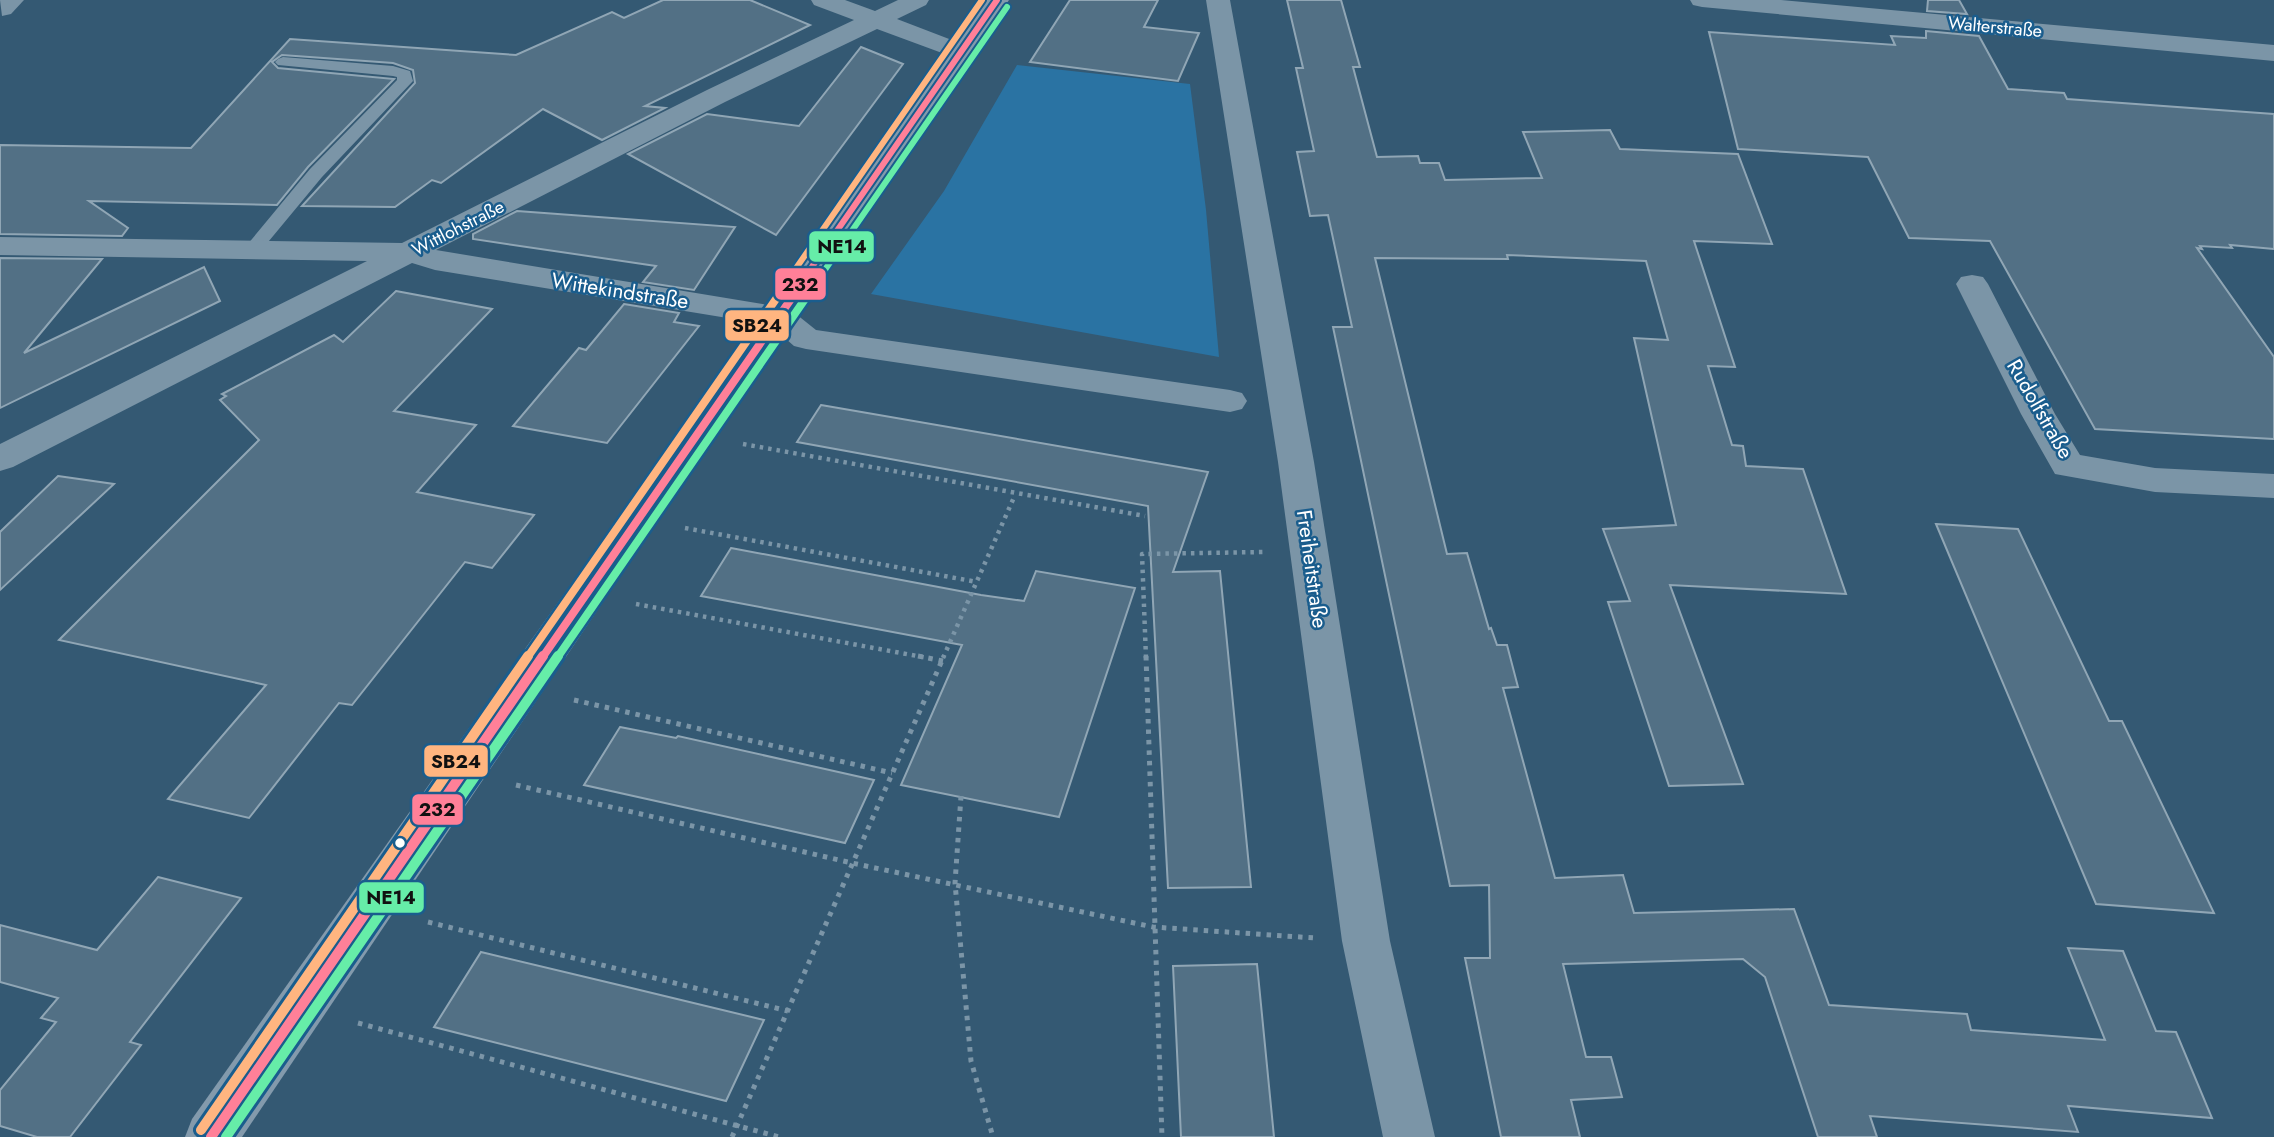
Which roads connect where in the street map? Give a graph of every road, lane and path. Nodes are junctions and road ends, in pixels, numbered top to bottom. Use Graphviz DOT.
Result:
graph roads {
  1 [pos="823,0"];
  2 [pos="917,0"];
  3 [pos="997,0"];
  4 [pos="1218,0"];
  5 [pos="1712,0"];
  6 [pos="879,19"];
  7 [pos="961,52"];
  8 [pos="2274,53"];
  9 [pos="283,62"];
  10 [pos="0,246"];
  11 [pos="253,249"];
  12 [pos="414,252"];
  13 [pos="1972,284"];
  14 [pos="780,317"];
  15 [pos="1230,401"];
  16 [pos="738,443"];
  17 [pos="0,459"];
  18 [pos="2274,486"];
  19 [pos="1015,495"];
  20 [pos="1145,516"];
  21 [pos="684,528"];
  22 [pos="1309,552"];
  23 [pos="976,582"];
  24 [pos="636,604"];
  25 [pos="943,661"];
  26 [pos="574,700"];
  27 [pos="892,773"];
  28 [pos="516,785"];
  29 [pos="961,796"];
  30 [pos="852,863"];
  31 [pos="955,883"];
  32 [pos="428,922"];
  33 [pos="1153,927"];
  34 [pos="1366,941"];
  35 [pos="788,1011"];
  36 [pos="358,1023"];
  37 [pos="737,1127"];
  38 [pos="211,1137"];
  39 [pos="733,1137"];
  40 [pos="779,1137"];
  41 [pos="993,1137"];
  42 [pos="1162,1137"];
  43 [pos="1409,1137"];
  1 -- 6 [label="street"];
  2 -- 6 [label="street, Wittlohstraße"];
  3 -- 7 [label="street"];
  4 -- 22 [label="street, Freiheitstraße"];
  5 -- 8 [label="street, Walterstraße"];
  6 -- 7 [label="street"];
  6 -- 12 [label="street, Wittlohstraße"];
  7 -- 14 [label="street"];
  9 -- 11 [label="lane"];
  10 -- 11 [label="street, Wittekindstraße"];
  11 -- 12 [label="street, Wittekindstraße"];
  12 -- 14 [label="street, Wittekindstraße"];
  12 -- 17 [label="street, Wittlohstraße"];
  13 -- 18 [label="street, Rudolfstraße"];
  14 -- 15 [label="street"];
  14 -- 38 [label="street"];
  16 -- 19 [label="path"];
  19 -- 20 [label="path"];
  19 -- 23 [label="path"];
  21 -- 23 [label="path"];
  22 -- 33 [label="path"];
  22 -- 34 [label="street, Freiheitstraße"];
  23 -- 25 [label="path"];
  24 -- 25 [label="path"];
  25 -- 27 [label="path"];
  26 -- 27 [label="path"];
  27 -- 30 [label="path"];
  28 -- 30 [label="path"];
  29 -- 31 [label="path"];
  30 -- 31 [label="path"];
  30 -- 35 [label="path"];
  31 -- 33 [label="path"];
  31 -- 41 [label="path"];
  32 -- 35 [label="path"];
  33 -- 34 [label="path"];
  33 -- 42 [label="path"];
  34 -- 43 [label="street, Freiheitstraße"];
  35 -- 37 [label="path"];
  36 -- 37 [label="path"];
  37 -- 39 [label="path"];
  37 -- 40 [label="path"];
}
